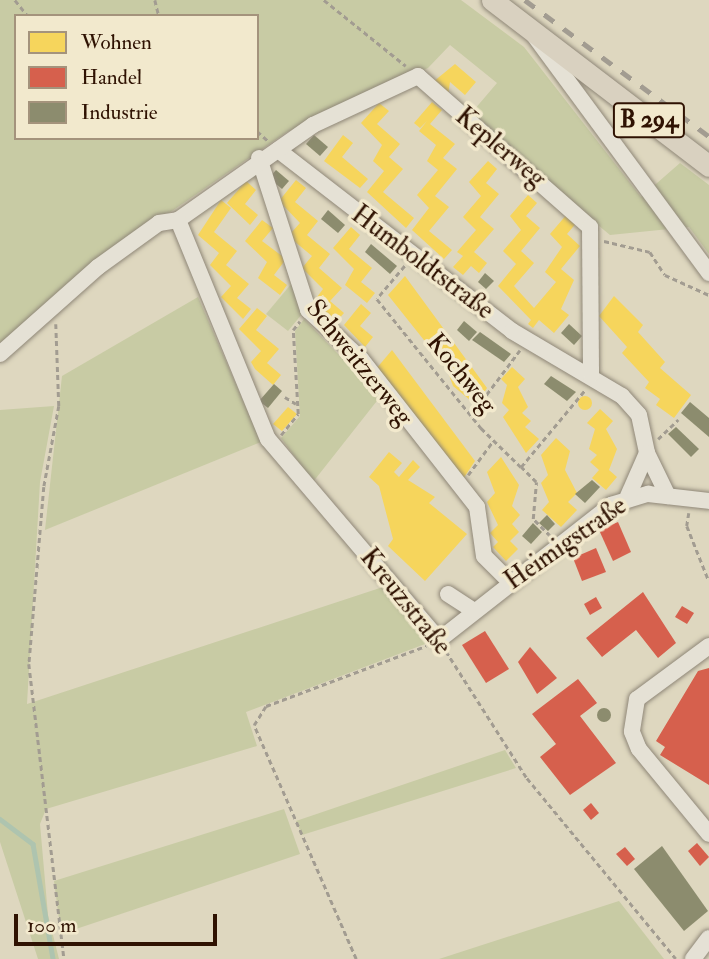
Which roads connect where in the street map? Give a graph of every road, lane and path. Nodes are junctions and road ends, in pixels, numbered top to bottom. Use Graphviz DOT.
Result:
graph roads {
  1 [pos="15,0"];
  2 [pos="324,0"];
  3 [pos="492,0"];
  4 [pos="26,14"];
  5 [pos="528,26"];
  6 [pos="589,74"];
  7 [pos="418,76"];
  8 [pos="583,103"];
  9 [pos="278,150"];
  10 [pos="259,158"];
  11 [pos="709,166"];
  12 [pos="178,220"];
  13 [pos="591,238"];
  14 [pos="413,256"];
  15 [pos="709,273"];
  16 [pos="709,295"];
  17 [pos="59,300"];
  18 [pos="308,310"];
  19 [pos="528,340"];
  20 [pos="0,354"];
  21 [pos="593,377"];
  22 [pos="285,397"];
  23 [pos="298,404"];
  24 [pos="470,415"];
  25 [pos="678,420"];
  26 [pos="493,441"];
  27 [pos="272,446"];
  28 [pos="646,447"];
  29 [pos="521,467"];
  30 [pos="470,470"];
  31 [pos="628,496"];
  32 [pos="668,496"];
  33 [pos="692,499"];
  34 [pos="709,501"];
  35 [pos="558,543"];
  36 [pos="709,581"];
  37 [pos="510,582"];
  38 [pos="448,594"];
  39 [pos="474,611"];
  40 [pos="439,640"];
  41 [pos="709,646"];
  42 [pos="709,834"];
  43 [pos="709,939"];
  44 [pos="64,959"];
  45 [pos="356,959"];
  46 [pos="676,959"];
  47 [pos="693,959"];
  1 -- 4 [label="path"];
  2 -- 7 [label="path"];
  3 -- 5 [label="main road, B 294"];
  5 -- 6 [label="main road, B 294"];
  5 -- 8 [label="street"];
  6 -- 8 [label="street"];
  6 -- 11 [label="main road, B 294"];
  7 -- 9 [label="street"];
  7 -- 13 [label="street, Keplerweg"];
  8 -- 15 [label="street"];
  9 -- 10 [label="street"];
  9 -- 14 [label="street, Humboldtstraße"];
  10 -- 12 [label="street"];
  10 -- 18 [label="street, Schweitzerweg"];
  12 -- 17 [label="street"];
  12 -- 27 [label="street, Kreuzstraße"];
  13 -- 16 [label="path"];
  13 -- 21 [label="street"];
  14 -- 19 [label="street, Humboldtstraße"];
  14 -- 24 [label="path, Kochweg"];
  17 -- 20 [label="street"];
  17 -- 44 [label="path"];
  18 -- 23 [label="path"];
  18 -- 37 [label="street, Schweitzerweg"];
  19 -- 21 [label="street, Humboldtstraße"];
  19 -- 24 [label="path"];
  21 -- 28 [label="street, Humboldtstraße"];
  21 -- 29 [label="path"];
  22 -- 23 [label="path"];
  23 -- 27 [label="path"];
  24 -- 26 [label="path, Kochweg"];
  25 -- 28 [label="path"];
  26 -- 29 [label="path, Kochweg"];
  26 -- 30 [label="path"];
  27 -- 40 [label="street, Kreuzstraße"];
  28 -- 31 [label="street"];
  28 -- 32 [label="street, Humboldtstraße"];
  29 -- 35 [label="path"];
  31 -- 32 [label="street, Heimigstraße"];
  31 -- 35 [label="street, Heimigstraße"];
  32 -- 33 [label="street, Heimigstraße"];
  33 -- 34 [label="street, Heimigstraße"];
  33 -- 36 [label="path"];
  35 -- 37 [label="street, Heimigstraße"];
  37 -- 39 [label="street, Heimigstraße"];
  38 -- 39 [label="street"];
  39 -- 40 [label="street, Heimigstraße"];
  40 -- 45 [label="path"];
  40 -- 46 [label="path, Kreuzstraße"];
  41 -- 42 [label="street"];
  43 -- 47 [label="street"];
}
